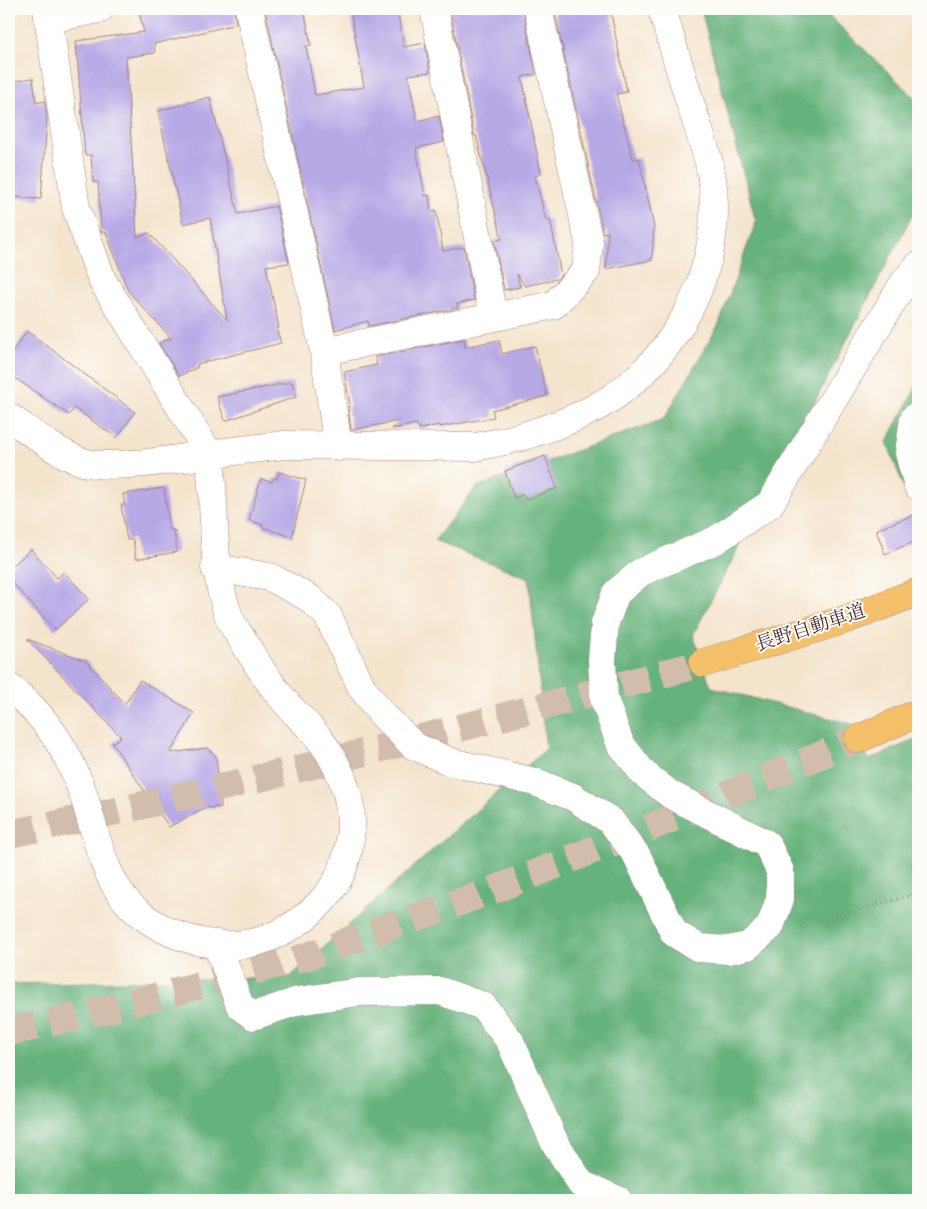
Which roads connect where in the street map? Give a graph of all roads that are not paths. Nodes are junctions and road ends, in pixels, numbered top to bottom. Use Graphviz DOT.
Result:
graph roads {
  1 [pos="100,9"];
  2 [pos="249,9"];
  3 [pos="434,9"];
  4 [pos="538,9"];
  5 [pos="662,9"];
  6 [pos="48,14"];
  7 [pos="918,266"];
  8 [pos="493,316"];
  9 [pos="324,351"];
  10 [pos="918,415"];
  11 [pos="9,417"];
  12 [pos="338,447"];
  13 [pos="209,454"];
  14 [pos="918,486"];
  15 [pos="216,568"];
  16 [pos="918,592"];
  17 [pos="703,663"];
  18 [pos="9,687"];
  19 [pos="918,713"];
  20 [pos="858,739"];
  21 [pos="217,944"];
  22 [pos="618,1200"];
  1 -- 6 [label="street"];
  2 -- 9 [label="street"];
  3 -- 8 [label="street"];
  4 -- 8 [label="street"];
  5 -- 12 [label="street"];
  6 -- 13 [label="street"];
  7 -- 15 [label="street"];
  8 -- 9 [label="street"];
  9 -- 12 [label="street"];
  10 -- 14 [label="street"];
  11 -- 13 [label="street"];
  12 -- 13 [label="street"];
  13 -- 15 [label="street"];
  15 -- 21 [label="street"];
  16 -- 17 [label="highway, 長野自動車道"];
  18 -- 21 [label="street"];
  19 -- 20 [label="highway"];
  21 -- 22 [label="street"];
}
